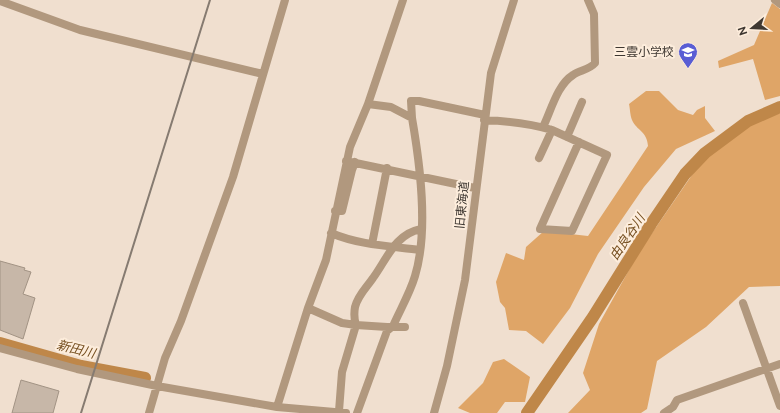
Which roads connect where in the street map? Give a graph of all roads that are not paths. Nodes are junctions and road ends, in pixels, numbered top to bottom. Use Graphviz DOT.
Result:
graph roads {
  1 [pos="285,0"];
  2 [pos="403,0"];
  3 [pos="514,0"];
  4 [pos="588,0"];
  5 [pos="775,0"];
  6 [pos="0,1"];
  7 [pos="780,4"];
  8 [pos="263,74"];
  9 [pos="582,102"];
  10 [pos="368,104"];
  11 [pos="485,117"];
  12 [pos="412,118"];
  13 [pos="543,127"];
  14 [pos="552,130"];
  15 [pos="567,137"];
  16 [pos="579,142"];
  17 [pos="539,158"];
  18 [pos="346,160"];
  19 [pos="356,162"];
  20 [pos="387,168"];
  21 [pos="421,175"];
  22 [pos="475,188"];
  23 [pos="335,211"];
  24 [pos="421,229"];
  25 [pos="331,233"];
  26 [pos="372,244"];
  27 [pos="393,246"];
  28 [pos="420,250"];
  29 [pos="743,303"];
  30 [pos="308,308"];
  31 [pos="356,325"];
  32 [pos="393,326"];
  33 [pos="405,326"];
  34 [pos="0,348"];
  35 [pos="780,364"];
  36 [pos="767,369"];
  37 [pos="157,386"];
  38 [pos="780,406"];
  39 [pos="277,407"];
  40 [pos="674,410"];
  41 [pos="293,411"];
  42 [pos="342,412"];
  43 [pos="149,413"];
  44 [pos="357,413"];
  45 [pos="434,413"];
  46 [pos="664,413"];
  1 -- 8 [label="street"];
  2 -- 10 [label="street"];
  3 -- 11 [label="street, 旧東海道"];
  4 -- 13 [label="street"];
  5 -- 7 [label="street"];
  6 -- 8 [label="street"];
  8 -- 37 [label="street"];
  9 -- 15 [label="street"];
  10 -- 12 [label="street"];
  10 -- 18 [label="street"];
  11 -- 12 [label="street"];
  11 -- 13 [label="street"];
  11 -- 22 [label="street, 旧東海道"];
  12 -- 21 [label="street"];
  13 -- 14 [label="street"];
  14 -- 15 [label="street"];
  14 -- 17 [label="street"];
  15 -- 16 [label="street"];
  16 -- 16 [label="street"];
  18 -- 19 [label="street"];
  18 -- 23 [label="street"];
  19 -- 20 [label="street"];
  19 -- 23 [label="street"];
  20 -- 21 [label="street"];
  20 -- 26 [label="street"];
  21 -- 22 [label="street"];
  21 -- 24 [label="street"];
  22 -- 45 [label="street, 旧東海道"];
  23 -- 25 [label="street"];
  24 -- 27 [label="street"];
  24 -- 28 [label="street"];
  25 -- 26 [label="street"];
  25 -- 30 [label="street"];
  26 -- 27 [label="street"];
  27 -- 28 [label="street"];
  27 -- 31 [label="street"];
  28 -- 32 [label="street"];
  29 -- 36 [label="street"];
  30 -- 31 [label="street"];
  30 -- 39 [label="street"];
  31 -- 32 [label="street"];
  31 -- 42 [label="street"];
  32 -- 33 [label="street"];
  32 -- 44 [label="street"];
  34 -- 37 [label="street"];
  35 -- 36 [label="street"];
  36 -- 38 [label="street"];
  36 -- 40 [label="street"];
  37 -- 39 [label="street"];
  37 -- 43 [label="street"];
  39 -- 41 [label="street"];
  40 -- 46 [label="street"];
  41 -- 42 [label="street"];
}
